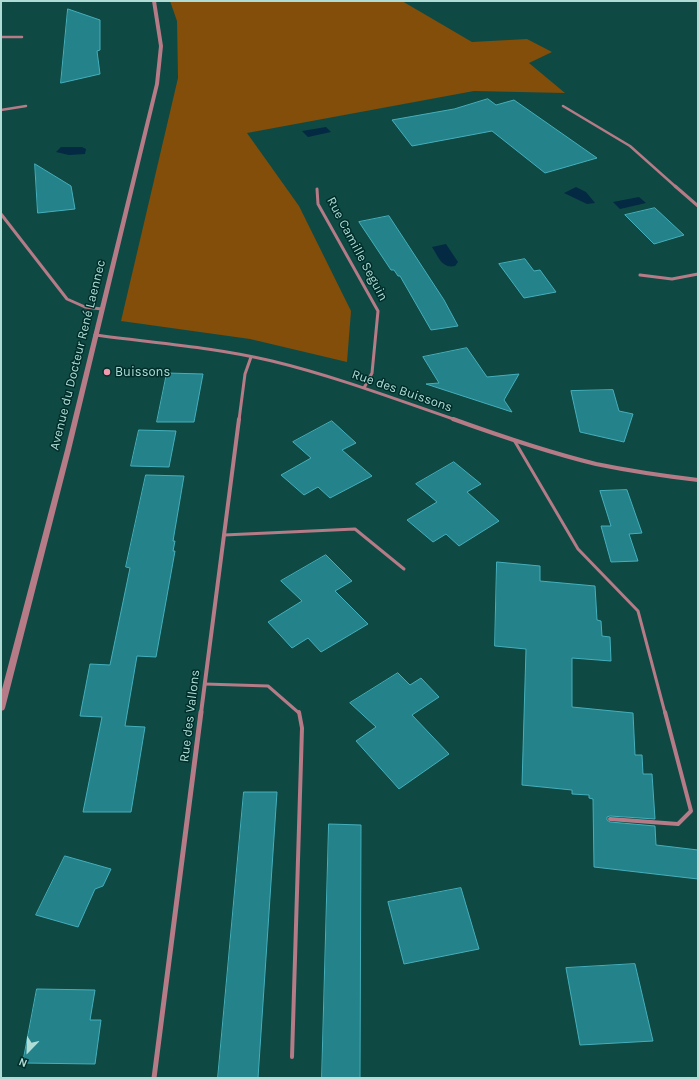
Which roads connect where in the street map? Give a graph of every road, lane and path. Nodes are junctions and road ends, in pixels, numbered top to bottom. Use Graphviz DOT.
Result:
graph roads {
  1 [pos="155,3"];
  2 [pos="1,37"];
  3 [pos="22,37"];
  4 [pos="26,106"];
  5 [pos="563,106"];
  6 [pos="1,110"];
  7 [pos="317,189"];
  8 [pos="698,206"];
  9 [pos="1,214"];
  10 [pos="1,219"];
  11 [pos="6,219"];
  12 [pos="698,274"];
  13 [pos="640,275"];
  14 [pos="102,309"];
  15 [pos="95,335"];
  16 [pos="251,357"];
  17 [pos="364,388"];
  18 [pos="514,440"];
  19 [pos="698,480"];
  20 [pos="224,535"];
  21 [pos="404,569"];
  22 [pos="205,684"];
  23 [pos="1,708"];
  24 [pos="610,819"];
  25 [pos="292,1057"];
  26 [pos="154,1078"];
  1 -- 14 [label="street, Avenue du Docteur René Laennec"];
  2 -- 3 [label="street"];
  4 -- 6 [label="street"];
  5 -- 8 [label="street"];
  7 -- 17 [label="street, Rue Camille Seguin"];
  9 -- 11 [label="street"];
  10 -- 11 [label="street"];
  11 -- 14 [label="street"];
  12 -- 13 [label="street"];
  14 -- 15 [label="street, Avenue du Docteur René Laennec"];
  15 -- 16 [label="street, Rue des Buissons"];
  15 -- 23 [label="street, Avenue du Docteur René Laennec"];
  16 -- 17 [label="street, Rue des Buissons"];
  16 -- 20 [label="street, Rue des Vallons"];
  17 -- 18 [label="street, Rue des Buissons"];
  18 -- 19 [label="street, Rue des Buissons"];
  18 -- 24 [label="lane"];
  20 -- 21 [label="lane"];
  20 -- 22 [label="street, Rue des Vallons"];
  22 -- 25 [label="lane"];
  22 -- 26 [label="street, Rue des Vallons"];
}
